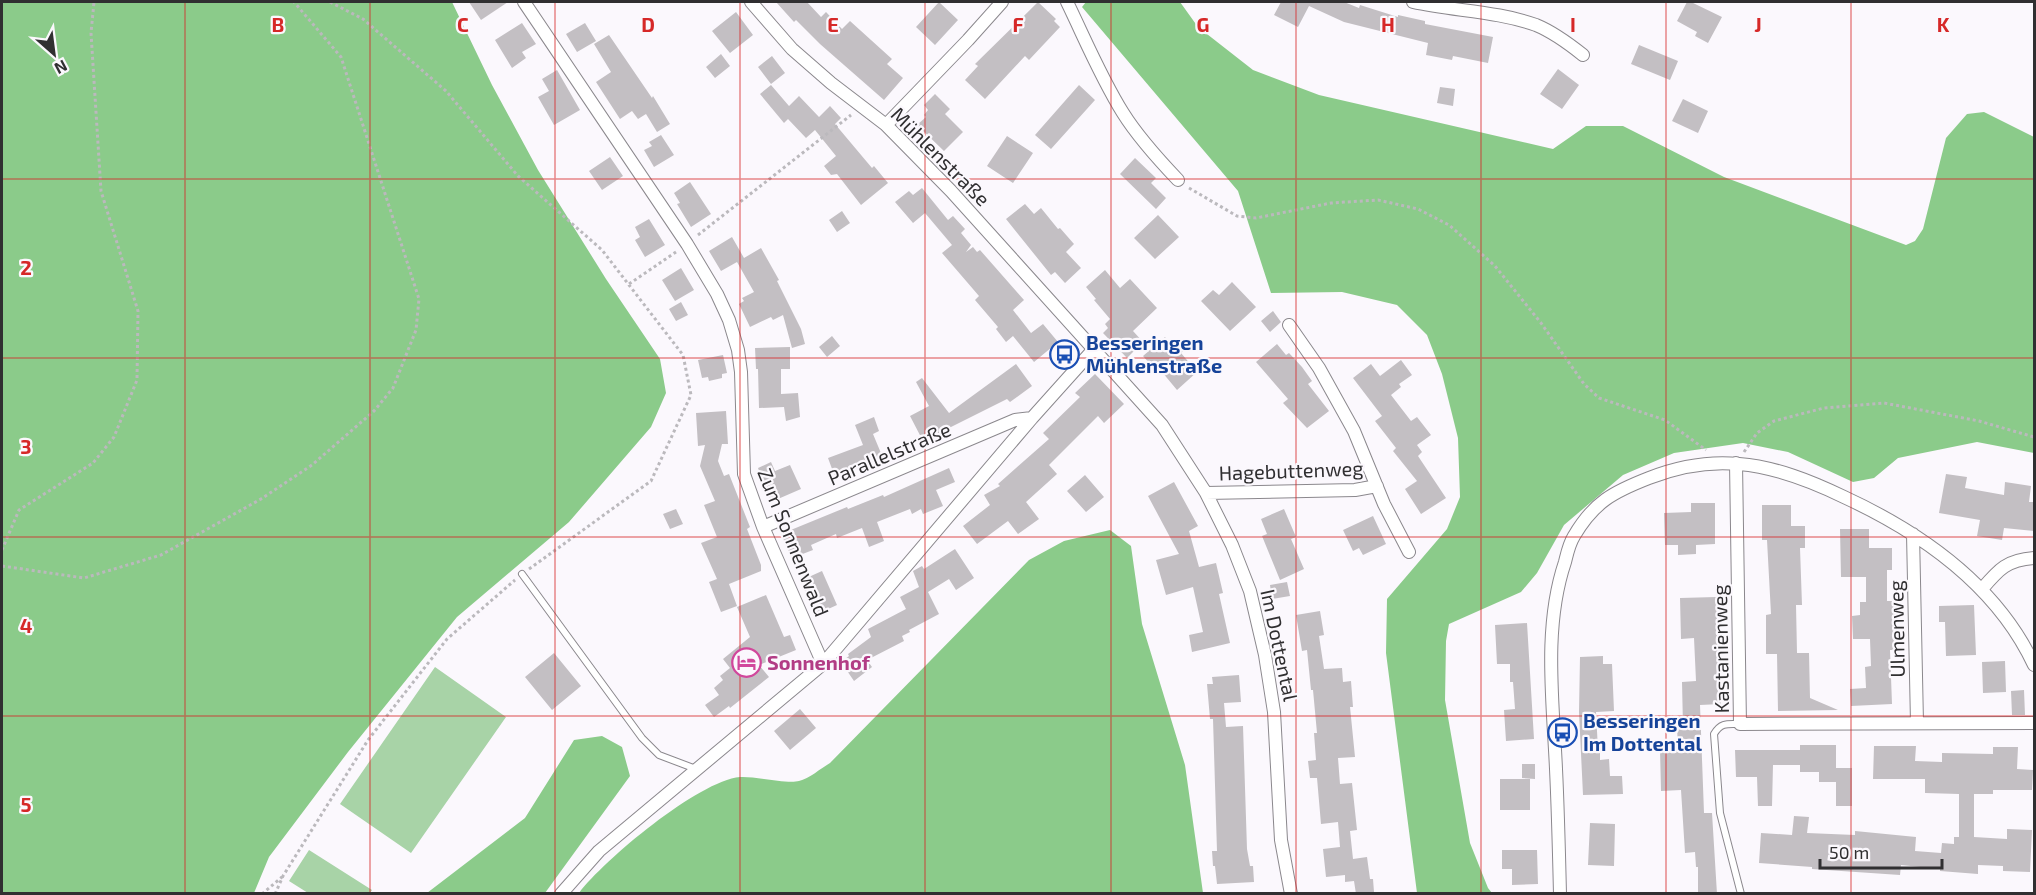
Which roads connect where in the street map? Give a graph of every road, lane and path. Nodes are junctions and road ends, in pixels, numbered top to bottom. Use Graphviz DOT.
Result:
graph roads {
  1 [pos="94,2"];
  2 [pos="294,2"];
  3 [pos="330,2"];
  4 [pos="524,2"];
  5 [pos="751,2"];
  6 [pos="1002,2"];
  7 [pos="1067,2"];
  8 [pos="1413,2"];
  9 [pos="1583,55"];
  10 [pos="861,107"];
  11 [pos="886,125"];
  12 [pos="1178,180"];
  13 [pos="687,244"];
  14 [pos="629,284"];
  15 [pos="1289,325"];
  16 [pos="1093,350"];
  17 [pos="1032,418"];
  18 [pos="1162,425"];
  19 [pos="2034,437"];
  20 [pos="1730,464"];
  21 [pos="1377,486"];
  22 [pos="1206,493"];
  23 [pos="763,527"];
  24 [pos="1913,534"];
  25 [pos="2,550"];
  26 [pos="1409,552"];
  27 [pos="2034,558"];
  28 [pos="2,566"];
  29 [pos="522,574"];
  30 [pos="1982,589"];
  31 [pos="823,664"];
  32 [pos="2034,665"];
  33 [pos="1917,723"];
  34 [pos="2034,723"];
  35 [pos="1740,724"];
  36 [pos="697,770"];
  37 [pos="283,876"];
  38 [pos="262,894"];
  39 [pos="275,894"];
  40 [pos="561,894"];
  41 [pos="1290,894"];
  42 [pos="1560,894"];
  43 [pos="1741,894"];
  1 -- 25 [label="path"];
  2 -- 28 [label="path"];
  3 -- 14 [label="path"];
  4 -- 13 [label="street, Zum Sonnenwald"];
  5 -- 10 [label="street, Mühlenstraße"];
  6 -- 11 [label="street"];
  7 -- 12 [label="street"];
  8 -- 9 [label="street"];
  10 -- 11 [label="street, Mühlenstraße"];
  10 -- 13 [label="path"];
  11 -- 16 [label="street, Mühlenstraße"];
  12 -- 20 [label="path"];
  13 -- 14 [label="path"];
  13 -- 23 [label="street, Zum Sonnenwald"];
  14 -- 29 [label="path"];
  15 -- 21 [label="street, Hagebuttenweg"];
  16 -- 17 [label="street"];
  16 -- 18 [label="street, Mühlenstraße"];
  17 -- 23 [label="street, Parallelstraße"];
  17 -- 31 [label="street"];
  18 -- 22 [label="street, Im Dottental"];
  19 -- 20 [label="path"];
  20 -- 24 [label="street"];
  20 -- 35 [label="street, Kastanienweg"];
  20 -- 42 [label="street"];
  21 -- 22 [label="street, Hagebuttenweg"];
  21 -- 26 [label="street, Hagebuttenweg"];
  22 -- 41 [label="street, Im Dottental"];
  23 -- 31 [label="street, Zum Sonnenwald"];
  24 -- 30 [label="street"];
  24 -- 33 [label="street, Ulmenweg"];
  27 -- 30 [label="street"];
  29 -- 36 [label="lane"];
  29 -- 37 [label="path"];
  30 -- 32 [label="street"];
  31 -- 36 [label="street"];
  33 -- 34 [label="street"];
  33 -- 35 [label="street"];
  35 -- 43 [label="lane, Kastanienweg"];
  36 -- 40 [label="street"];
  37 -- 38 [label="path"];
  37 -- 39 [label="path"];
}
